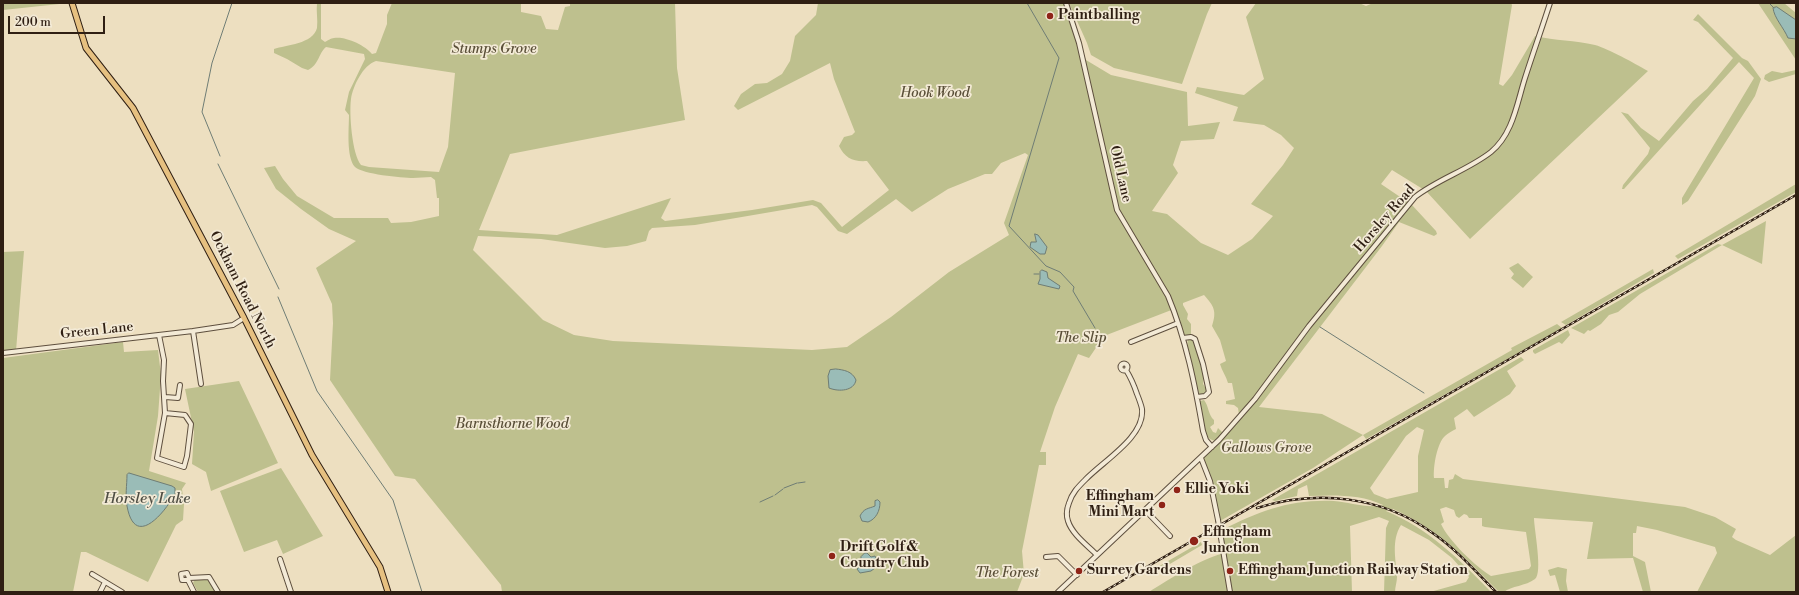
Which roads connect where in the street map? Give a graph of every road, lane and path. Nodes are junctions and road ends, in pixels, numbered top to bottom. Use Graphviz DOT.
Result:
graph roads {
  1 [pos="72,3"];
  2 [pos="1066,3"];
  3 [pos="1550,3"];
  4 [pos="244,318"];
  5 [pos="1178,323"];
  6 [pos="193,331"];
  7 [pos="159,335"];
  8 [pos="1183,338"];
  9 [pos="1131,342"];
  10 [pos="3,353"];
  11 [pos="1126,370"];
  12 [pos="201,384"];
  13 [pos="180,386"];
  14 [pos="164,397"];
  15 [pos="1197,397"];
  16 [pos="165,413"];
  17 [pos="1212,447"];
  18 [pos="1201,458"];
  19 [pos="1196,462"];
  20 [pos="1204,467"];
  21 [pos="1145,510"];
  22 [pos="1170,536"];
  23 [pos="1046,556"];
  24 [pos="1097,556"];
  25 [pos="280,559"];
  26 [pos="92,574"];
  27 [pos="1077,575"];
  28 [pos="105,582"];
  29 [pos="100,592"];
  30 [pos="122,592"];
  31 [pos="194,592"];
  32 [pos="218,592"];
  33 [pos="291,592"];
  34 [pos="388,592"];
  35 [pos="1058,592"];
  36 [pos="1230,592"];
  1 -- 4 [label="main road, Ockham Road North"];
  2 -- 5 [label="street, Old Lane"];
  3 -- 17 [label="street, Horsley Road"];
  4 -- 6 [label="street, Green Lane"];
  4 -- 34 [label="main road, Ockham Road North"];
  5 -- 8 [label="street, Old Lane"];
  5 -- 9 [label="street"];
  6 -- 7 [label="street, Green Lane"];
  6 -- 12 [label="street"];
  7 -- 10 [label="street, Green Lane"];
  7 -- 14 [label="street"];
  8 -- 15 [label="street, Old Lane"];
  8 -- 15 [label="street"];
  11 -- 24 [label="street"];
  13 -- 14 [label="street"];
  14 -- 16 [label="street"];
  15 -- 17 [label="street, Old Lane"];
  16 -- 16 [label="street"];
  17 -- 18 [label="street, Horsley Road"];
  18 -- 19 [label="street, Horsley Road"];
  18 -- 20 [label="street"];
  19 -- 20 [label="street"];
  19 -- 21 [label="street, Horsley Road"];
  20 -- 36 [label="street, bridge"];
  21 -- 22 [label="street"];
  21 -- 24 [label="street, Horsley Road"];
  23 -- 27 [label="street"];
  24 -- 27 [label="street, Horsley Road"];
  25 -- 33 [label="street"];
  26 -- 28 [label="street"];
  27 -- 35 [label="street, Horsley Road"];
  28 -- 29 [label="street"];
  28 -- 30 [label="street"];
  31 -- 32 [label="street"];
}
